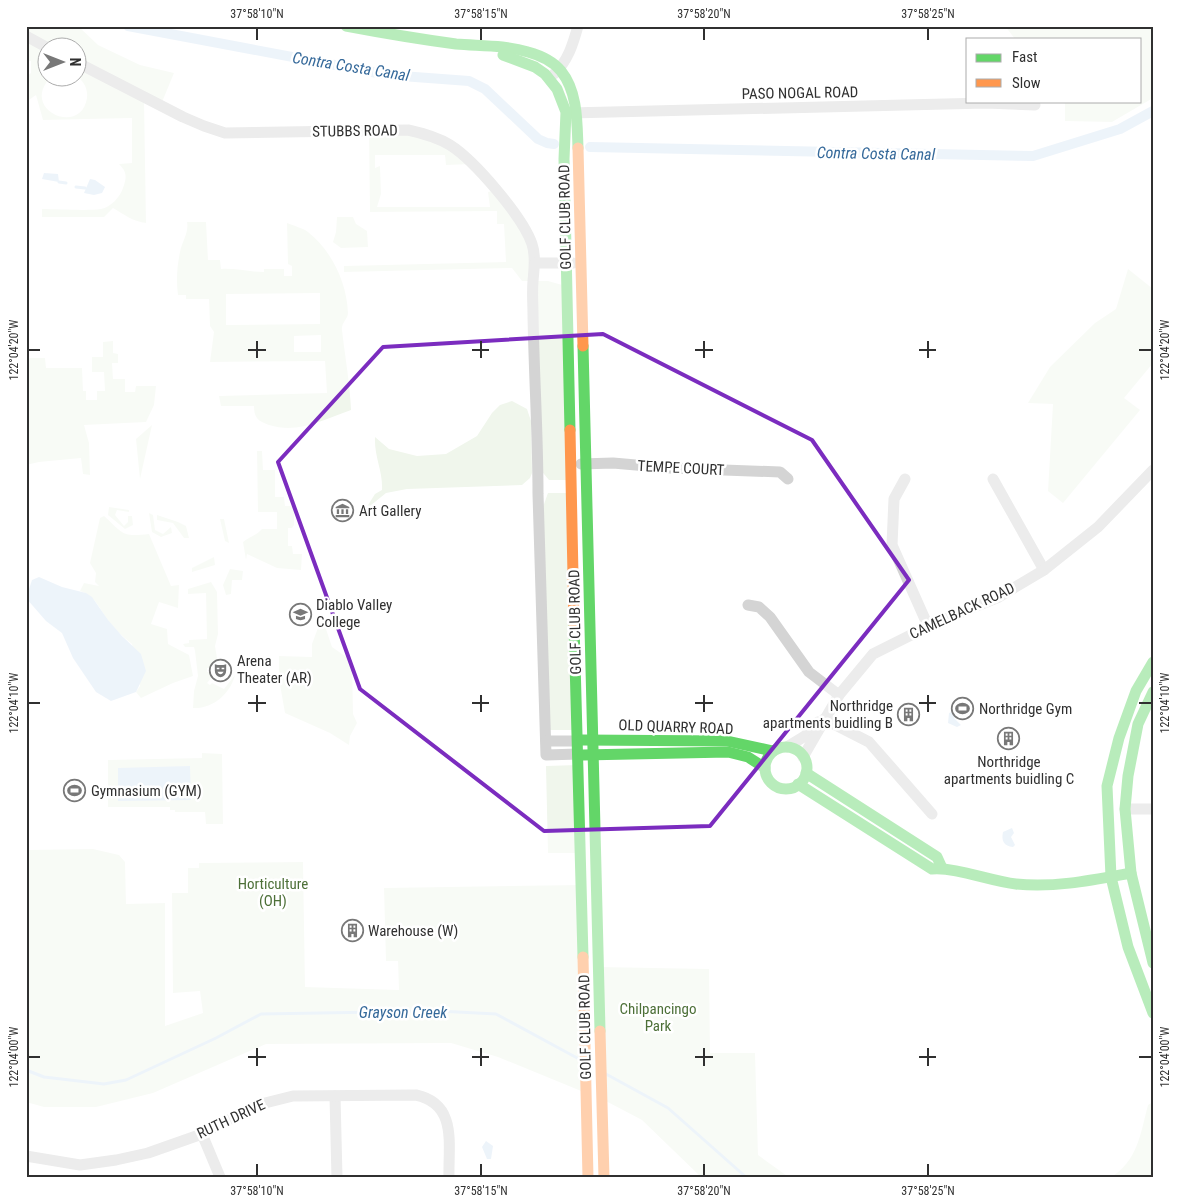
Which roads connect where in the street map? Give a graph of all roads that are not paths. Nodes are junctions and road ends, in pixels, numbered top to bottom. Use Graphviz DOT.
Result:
graph roads {
  1 [pos="346,26"];
  2 [pos="578,26"];
  3 [pos="26,36"];
  4 [pos="38,43"];
  5 [pos="472,45"];
  6 [pos="88,68"];
  7 [pos="560,69"];
  8 [pos="550,78"];
  9 [pos="1036,105"];
  10 [pos="571,113"];
  11 [pos="535,263"];
  12 [pos="566,263"];
  13 [pos="581,263"];
  14 [pos="586,464"];
  15 [pos="571,465"];
  16 [pos="1153,470"];
  17 [pos="788,479"];
  18 [pos="905,479"];
  19 [pos="993,479"];
  20 [pos="1044,570"];
  21 [pos="748,604"];
  22 [pos="928,626"];
  23 [pos="1153,662"];
  24 [pos="1153,692"];
  25 [pos="839,695"];
  26 [pos="824,719"];
  27 [pos="578,740"];
  28 [pos="593,740"];
  29 [pos="546,742"];
  30 [pos="787,747"];
  31 [pos="773,751"];
  32 [pos="578,754"];
  33 [pos="593,756"];
  34 [pos="803,757"];
  35 [pos="765,768"];
  36 [pos="806,773"];
  37 [pos="798,784"];
  38 [pos="1125,809"];
  39 [pos="1153,809"];
  40 [pos="932,814"];
  41 [pos="942,868"];
  42 [pos="1131,873"];
  43 [pos="1111,877"];
  44 [pos="1153,963"];
  45 [pos="1150,1000"];
  46 [pos="1153,1013"];
  47 [pos="335,1096"];
  48 [pos="202,1134"];
  49 [pos="26,1156"];
  50 [pos="220,1178"];
  51 [pos="337,1178"];
  52 [pos="449,1178"];
  53 [pos="588,1178"];
  54 [pos="604,1178"];
  1 -- 5 [label="street"];
  2 -- 7 [label="street"];
  3 -- 4 [label="street"];
  5 -- 7 [label="street"];
  5 -- 8 [label="street"];
  6 -- 11 [label="street, STUBBS ROAD"];
  7 -- 8 [label="street"];
  7 -- 10 [label="street, GOLF CLUB ROAD"];
  8 -- 10 [label="street"];
  9 -- 10 [label="street, PASO NOGAL ROAD"];
  10 -- 12 [label="street, GOLF CLUB ROAD"];
  10 -- 13 [label="street, GOLF CLUB ROAD"];
  11 -- 12 [label="street"];
  11 -- 29 [label="street, STUBBS ROAD"];
  12 -- 13 [label="street"];
  12 -- 15 [label="street, GOLF CLUB ROAD"];
  13 -- 14 [label="street, GOLF CLUB ROAD"];
  14 -- 15 [label="street, TEMPE COURT"];
  14 -- 17 [label="street, TEMPE COURT"];
  14 -- 28 [label="street, GOLF CLUB ROAD"];
  15 -- 27 [label="street, GOLF CLUB ROAD"];
  16 -- 20 [label="street, CAMELBACK ROAD"];
  18 -- 22 [label="street"];
  19 -- 20 [label="street"];
  20 -- 22 [label="street, CAMELBACK ROAD"];
  21 -- 25 [label="street"];
  22 -- 25 [label="street, CAMELBACK ROAD"];
  23 -- 43 [label="street"];
  24 -- 38 [label="street"];
  25 -- 26 [label="street, CAMELBACK ROAD"];
  26 -- 30 [label="street, CAMELBACK ROAD"];
  26 -- 34 [label="street, CAMELBACK ROAD"];
  26 -- 40 [label="street"];
  27 -- 28 [label="street, OLD QUARRY ROAD"];
  27 -- 29 [label="street"];
  27 -- 32 [label="street, GOLF CLUB ROAD"];
  28 -- 31 [label="street, OLD QUARRY ROAD"];
  28 -- 33 [label="street, GOLF CLUB ROAD"];
  29 -- 32 [label="street, STUBBS ROAD"];
  30 -- 31 [label="street, OLD QUARRY ROAD"];
  30 -- 34 [label="street"];
  31 -- 35 [label="street"];
  32 -- 33 [label="street, OLD QUARRY ROAD"];
  32 -- 53 [label="street, GOLF CLUB ROAD"];
  33 -- 35 [label="street, OLD QUARRY ROAD"];
  33 -- 54 [label="street, GOLF CLUB ROAD"];
  34 -- 36 [label="street"];
  35 -- 37 [label="street, OLD QUARRY ROAD"];
  36 -- 37 [label="street"];
  36 -- 41 [label="street"];
  37 -- 41 [label="street"];
  38 -- 39 [label="street"];
  38 -- 42 [label="street"];
  41 -- 43 [label="street"];
  42 -- 43 [label="street"];
  42 -- 44 [label="street"];
  43 -- 45 [label="street"];
  45 -- 46 [label="street"];
  47 -- 48 [label="street, RUTH DRIVE"];
  47 -- 51 [label="street"];
  47 -- 52 [label="street, RUTH DRIVE"];
  48 -- 49 [label="street, RUTH DRIVE"];
  48 -- 50 [label="street"];
}
